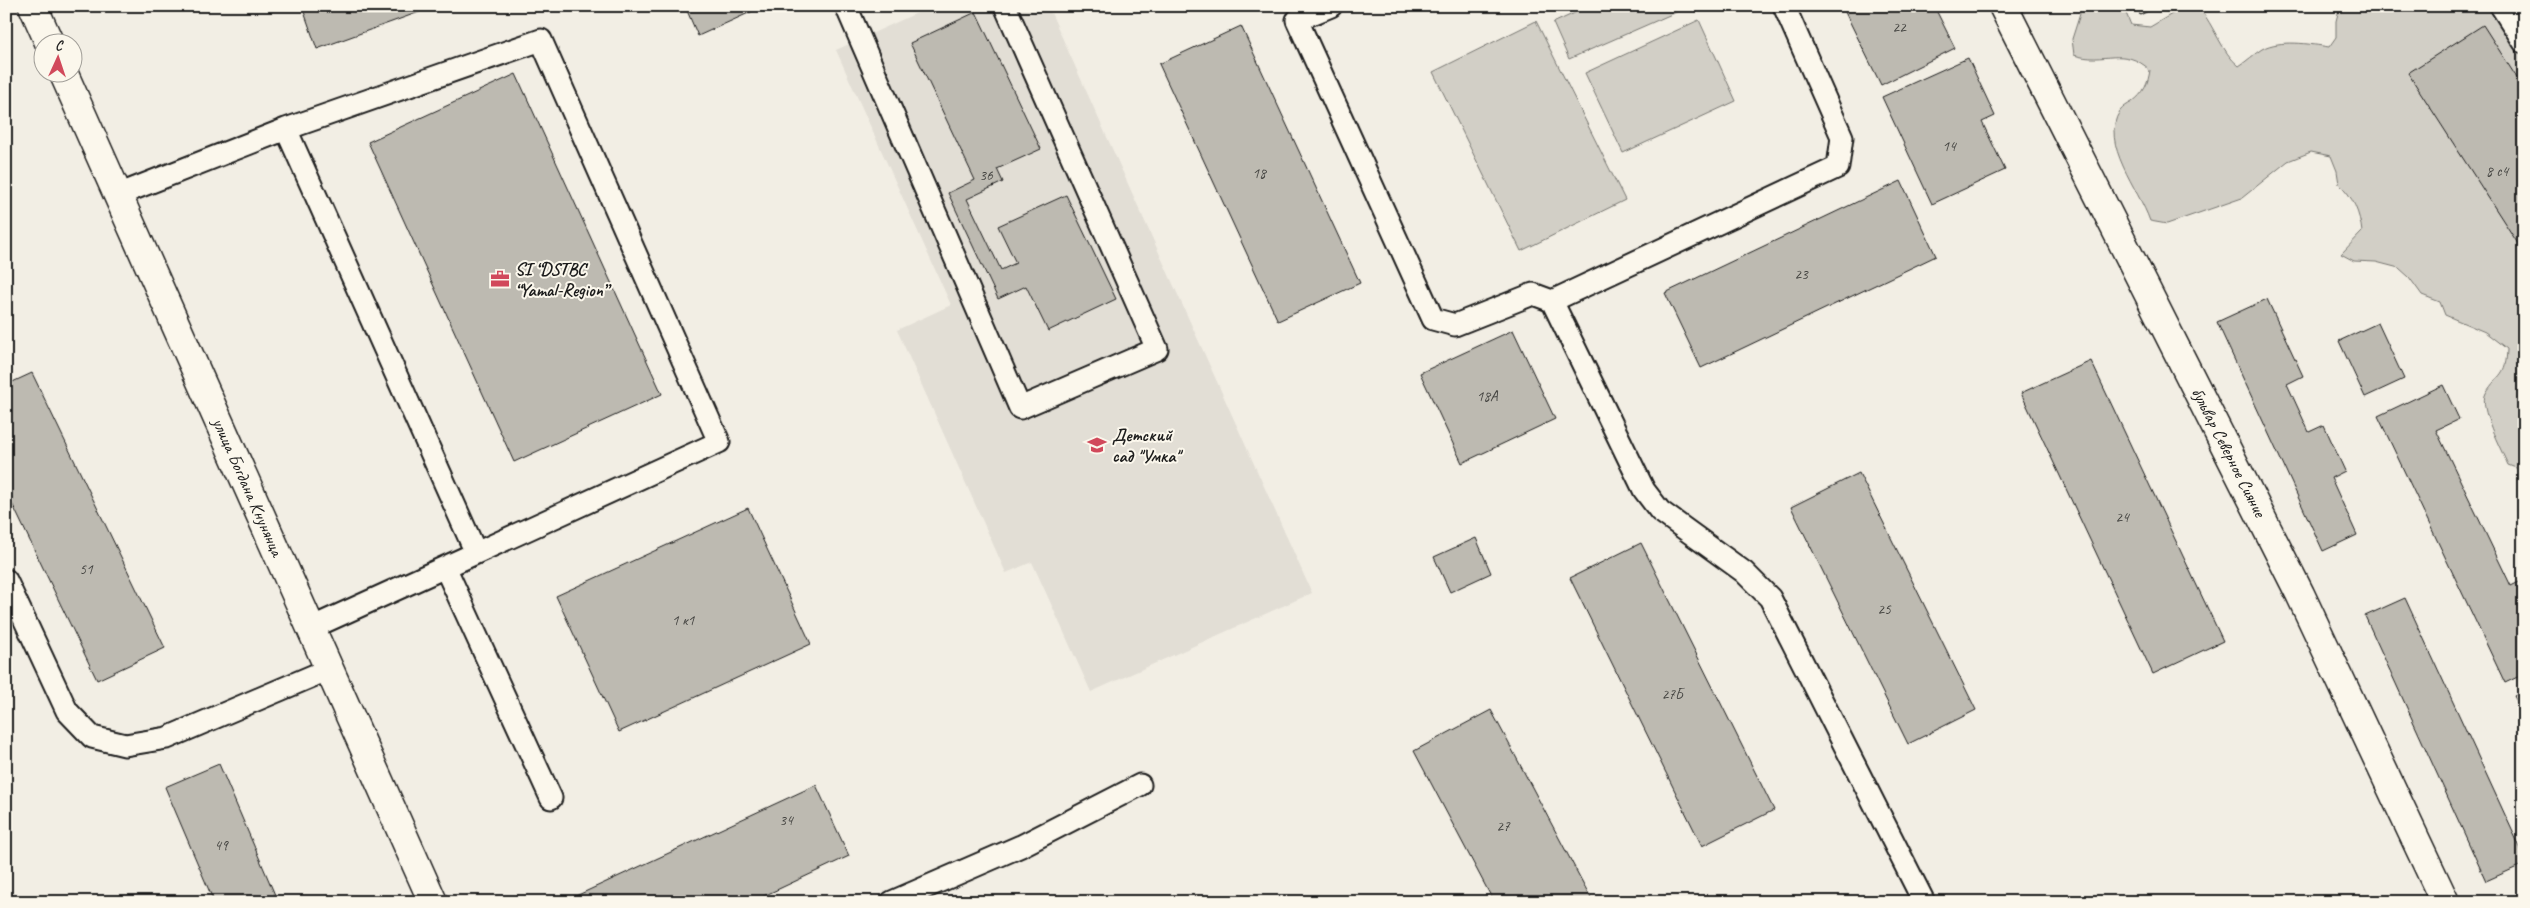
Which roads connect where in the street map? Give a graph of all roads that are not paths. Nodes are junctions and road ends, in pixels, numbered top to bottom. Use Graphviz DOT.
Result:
graph roads {
  1 [pos="33,6"];
  2 [pos="846,6"];
  3 [pos="1005,6"];
  4 [pos="1331,6"];
  5 [pos="1784,6"];
  6 [pos="2003,6"];
  7 [pos="2501,6"];
  8 [pos="45,32"];
  9 [pos="2524,42"];
  10 [pos="68,82"];
  11 [pos="286,129"];
  12 [pos="118,194"];
  13 [pos="1552,301"];
  14 [pos="476,553"];
  15 [pos="445,567"];
  16 [pos="6,580"];
  17 [pos="311,628"];
  18 [pos="329,669"];
  19 [pos="1140,785"];
  20 [pos="551,798"];
  21 [pos="433,902"];
  22 [pos="892,902"];
  23 [pos="1924,902"];
  24 [pos="2444,902"];
  1 -- 8 [label="street"];
  2 -- 3 [label="lane"];
  4 -- 13 [label="lane"];
  5 -- 13 [label="lane"];
  6 -- 24 [label="street, бульвар Северное Сияние"];
  7 -- 9 [label="lane"];
  10 -- 12 [label="street, улица Богдана Кнунянца"];
  11 -- 12 [label="lane"];
  11 -- 14 [label="lane"];
  11 -- 14 [label="lane"];
  12 -- 17 [label="street, улица Богдана Кнунянца"];
  13 -- 23 [label="lane"];
  14 -- 15 [label="lane"];
  15 -- 17 [label="lane"];
  15 -- 20 [label="lane"];
  16 -- 18 [label="lane"];
  17 -- 18 [label="street, улица Богдана Кнунянца"];
  18 -- 21 [label="street, улица Богдана Кнунянца"];
  19 -- 22 [label="lane"];
}
